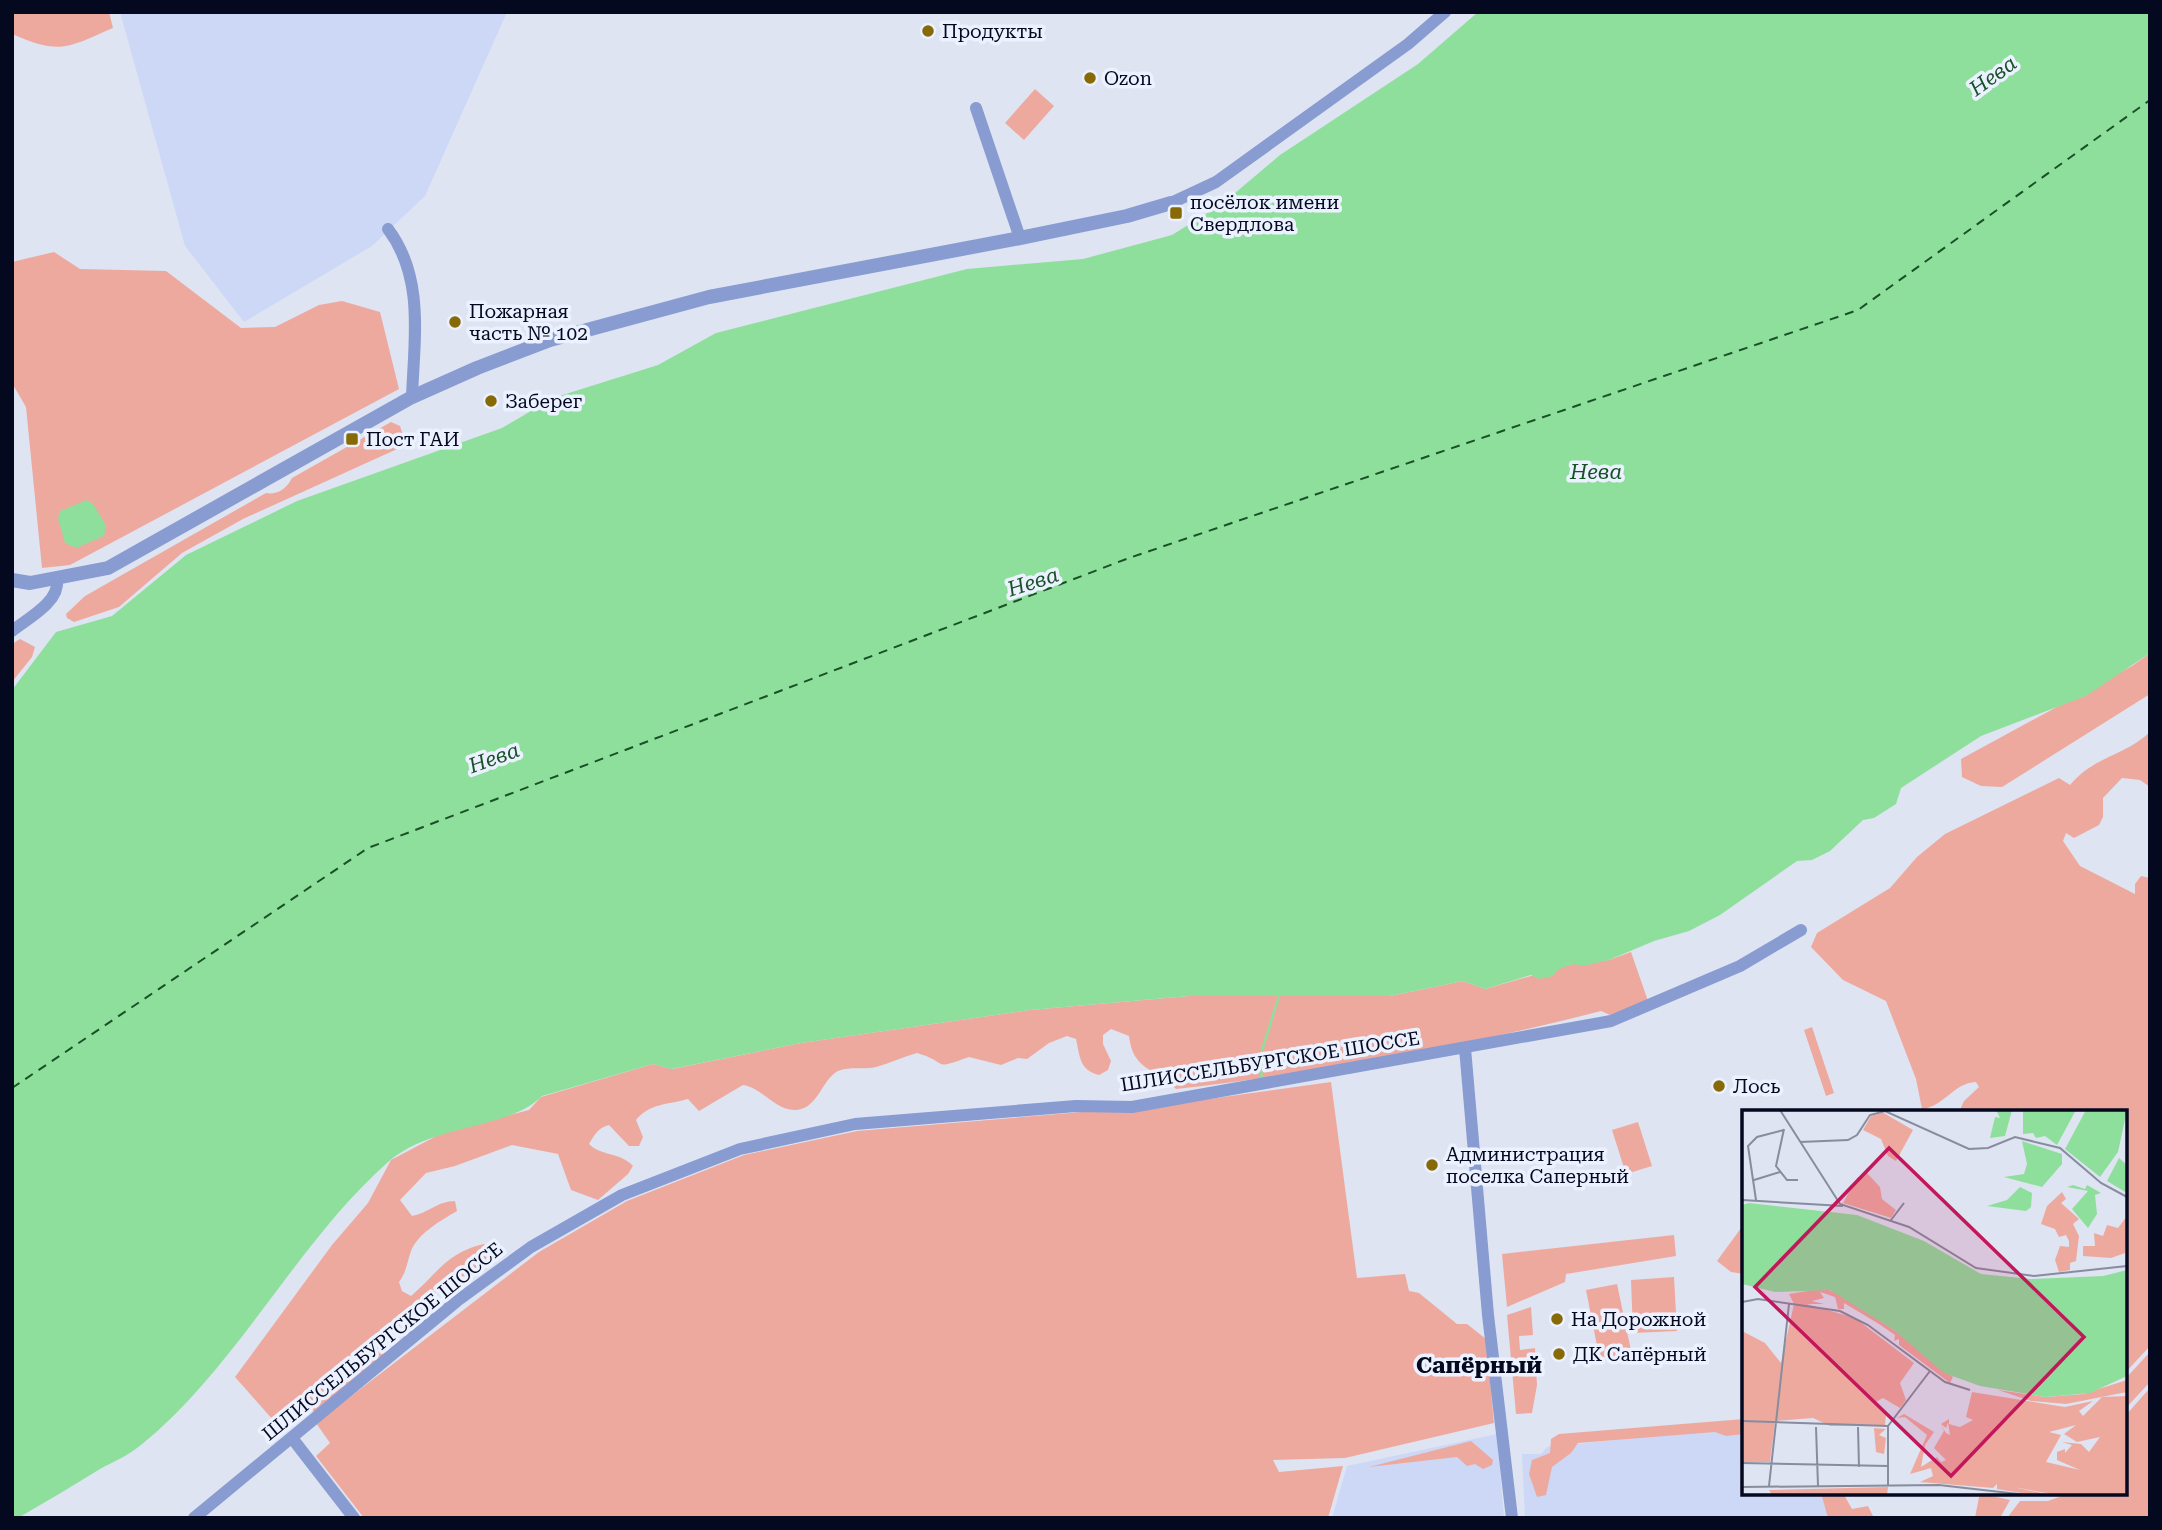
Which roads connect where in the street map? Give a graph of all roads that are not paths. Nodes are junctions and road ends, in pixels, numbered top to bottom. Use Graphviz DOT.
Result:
graph roads {
  1 [pos="1445,12"];
  2 [pos="976,108"];
  3 [pos="1171,202"];
  4 [pos="388,229"];
  5 [pos="1020,238"];
  6 [pos="412,397"];
  7 [pos="12,580"];
  8 [pos="57,580"];
  9 [pos="12,631"];
  10 [pos="1801,930"];
  11 [pos="1465,1048"];
  12 [pos="292,1438"];
  13 [pos="194,1518"];
  14 [pos="354,1518"];
  15 [pos="1512,1518"];
  1 -- 3 [label="street"];
  2 -- 5 [label="street"];
  3 -- 5 [label="street"];
  4 -- 6 [label="street"];
  5 -- 6 [label="street"];
  6 -- 8 [label="street"];
  7 -- 8 [label="street"];
  8 -- 9 [label="street"];
  10 -- 11 [label="street, ШЛИССЕЛЬБУРГСКОЕ ШОССЕ"];
  11 -- 12 [label="street, ШЛИССЕЛЬБУРГСКОЕ ШОССЕ"];
  11 -- 15 [label="street"];
  12 -- 13 [label="street, ШЛИССЕЛЬБУРГСКОЕ ШОССЕ"];
  12 -- 14 [label="street"];
}
